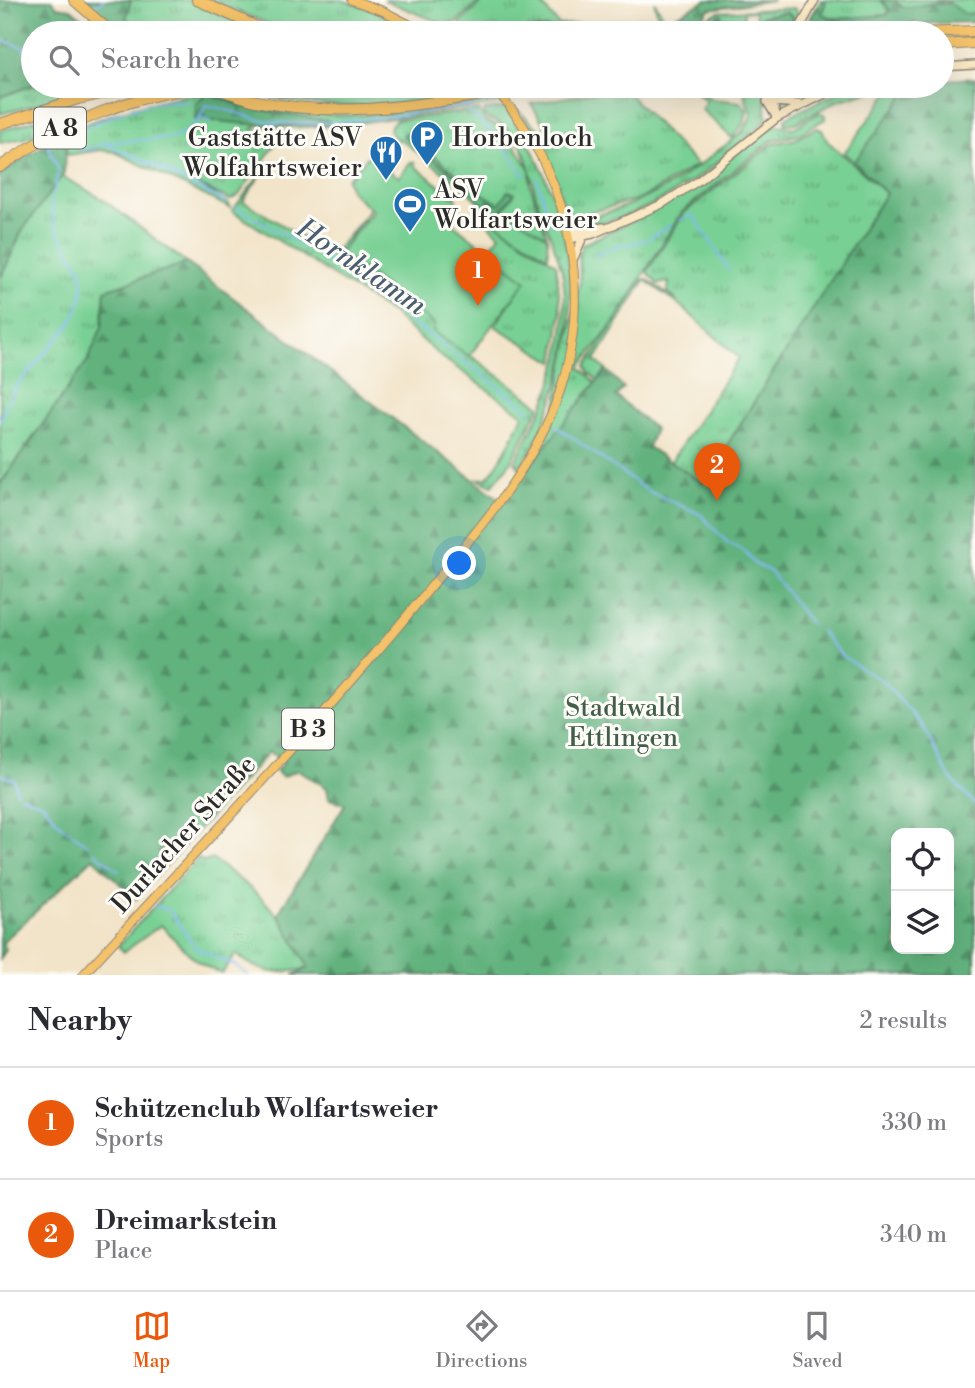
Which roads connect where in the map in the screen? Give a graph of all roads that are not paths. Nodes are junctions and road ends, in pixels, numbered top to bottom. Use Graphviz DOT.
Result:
graph roads {
  1 [pos="74,0"];
  2 [pos="197,0"];
  3 [pos="352,0"];
  4 [pos="816,0"];
  5 [pos="98,21"];
  6 [pos="244,21"];
  7 [pos="403,21"];
  8 [pos="804,21"];
  9 [pos="975,31"];
  10 [pos="954,32"];
  11 [pos="975,43"];
  12 [pos="954,44"];
  13 [pos="975,65"];
  14 [pos="954,66"];
  15 [pos="85,98"];
  16 [pos="143,98"];
  17 [pos="245,98"];
  18 [pos="434,98"];
  19 [pos="504,98"];
  20 [pos="512,98"];
  21 [pos="768,98"];
  22 [pos="772,98"];
  23 [pos="815,98"];
  24 [pos="507,100"];
  25 [pos="774,103"];
  26 [pos="802,104"];
  27 [pos="777,118"];
  28 [pos="0,124"];
  29 [pos="0,167"];
  30 [pos="607,227"];
  31 [pos="569,236"];
  32 [pos="583,237"];
  33 [pos="573,260"];
  34 [pos="83,975"];
  1 -- 5 [label="highway"];
  2 -- 6 [label="highway"];
  3 -- 7 [label="main road"];
  4 -- 8 [label="main road"];
  9 -- 10 [label="highway"];
  11 -- 12 [label="highway"];
  13 -- 14 [label="main road"];
  15 -- 28 [label="highway, A 8"];
  16 -- 29 [label="highway, A 8"];
  17 -- 18 [label="highway, bridge"];
  19 -- 24 [label="highway, bridge"];
  20 -- 24 [label="highway"];
  21 -- 27 [label="main road"];
  22 -- 25 [label="main road"];
  23 -- 26 [label="main road"];
  24 -- 31 [label="main road, B 3"];
  25 -- 26 [label="main road"];
  25 -- 27 [label="main road"];
  26 -- 27 [label="main road"];
  27 -- 30 [label="main road"];
  30 -- 31 [label="main road"];
  30 -- 32 [label="main road"];
  31 -- 32 [label="main road"];
  31 -- 33 [label="main road, B 3"];
  32 -- 33 [label="main road"];
  33 -- 34 [label="main road, Durlacher Straße / B 3"];
}
